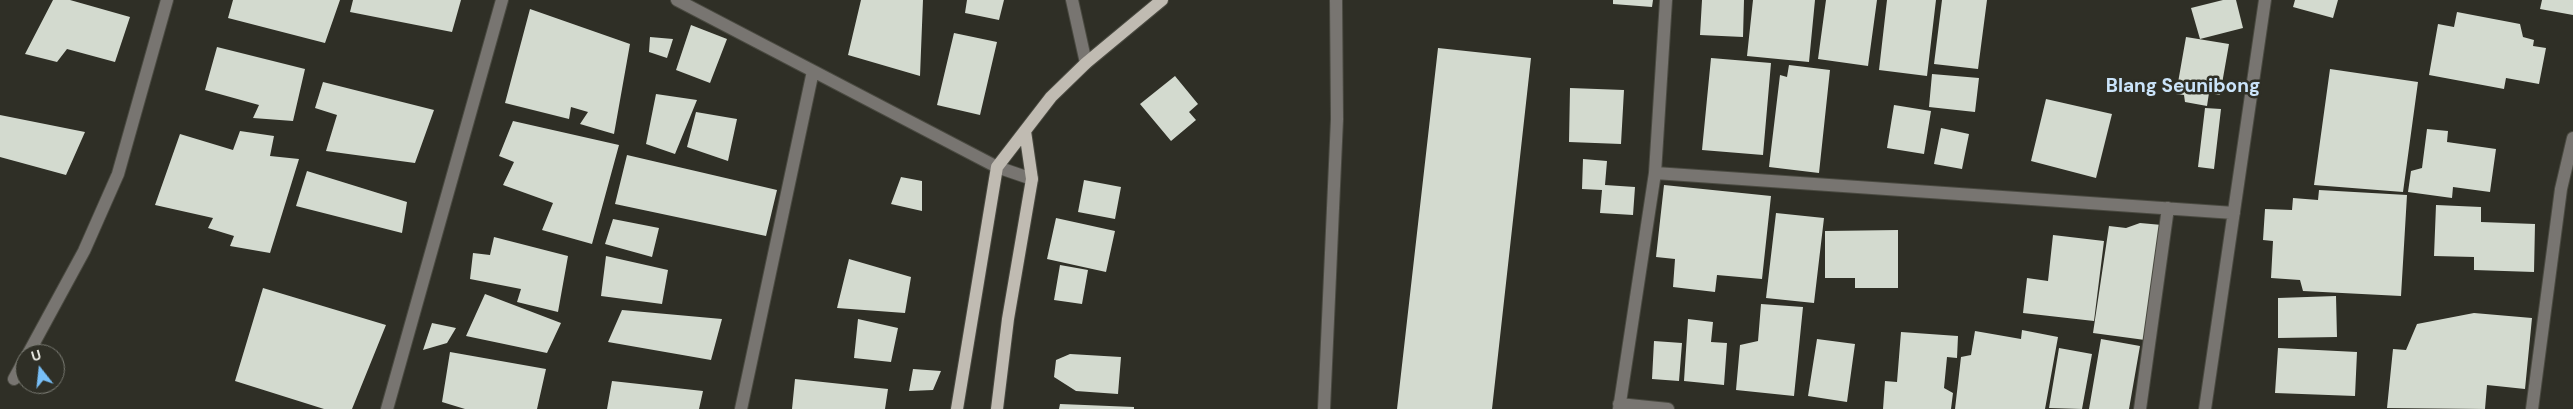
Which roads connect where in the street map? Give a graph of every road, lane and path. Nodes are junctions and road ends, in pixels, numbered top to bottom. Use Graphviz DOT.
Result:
graph roads {
  1 [pos="167,0"];
  2 [pos="502,0"];
  3 [pos="677,0"];
  4 [pos="1072,0"];
  5 [pos="1162,0"];
  6 [pos="1336,0"];
  7 [pos="1666,0"];
  8 [pos="2265,0"];
  9 [pos="1086,63"];
  10 [pos="813,71"];
  11 [pos="1026,131"];
  12 [pos="2573,138"];
  13 [pos="997,167"];
  14 [pos="1655,173"];
  15 [pos="1032,179"];
  16 [pos="2168,208"];
  17 [pos="2234,213"];
  18 [pos="33,344"];
  19 [pos="1619,407"];
  20 [pos="387,409"];
  21 [pos="741,409"];
  22 [pos="958,409"];
  23 [pos="997,409"];
  24 [pos="1324,409"];
  25 [pos="1668,409"];
  26 [pos="2140,409"];
  27 [pos="2205,409"];
  28 [pos="2532,409"];
  1 -- 18 [label="street"];
  2 -- 20 [label="street"];
  3 -- 10 [label="street"];
  4 -- 9 [label="street"];
  5 -- 9 [label="main road"];
  6 -- 24 [label="street"];
  7 -- 14 [label="street"];
  8 -- 17 [label="street"];
  9 -- 11 [label="main road"];
  10 -- 13 [label="street"];
  10 -- 21 [label="street"];
  11 -- 13 [label="main road"];
  11 -- 15 [label="main road"];
  12 -- 28 [label="street"];
  13 -- 15 [label="street"];
  13 -- 22 [label="main road"];
  14 -- 16 [label="street"];
  14 -- 19 [label="street"];
  15 -- 23 [label="main road"];
  16 -- 17 [label="street"];
  16 -- 26 [label="street"];
  17 -- 27 [label="street"];
  19 -- 25 [label="street"];
}
